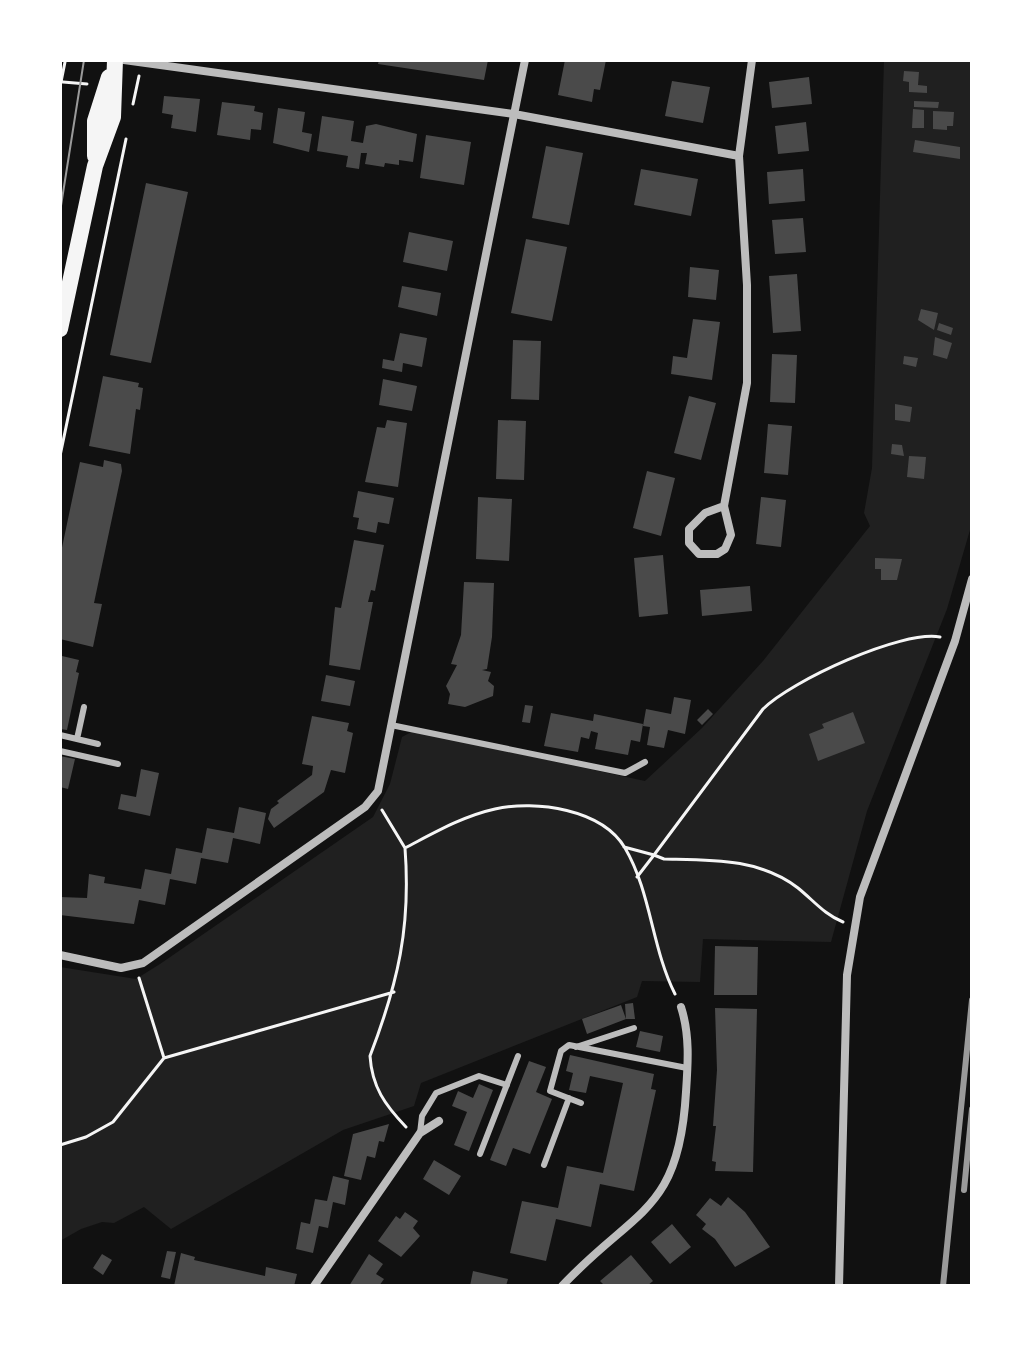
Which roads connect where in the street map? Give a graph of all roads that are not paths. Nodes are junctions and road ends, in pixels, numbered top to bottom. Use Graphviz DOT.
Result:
graph roads {
  1 [pos="115,60"];
  2 [pos="124,60"];
  3 [pos="525,60"];
  4 [pos="752,60"];
  5 [pos="514,114"];
  6 [pos="739,156"];
  7 [pos="60,329"];
  8 [pos="724,506"];
  9 [pos="972,579"];
  10 [pos="84,707"];
  11 [pos="391,725"];
  12 [pos="60,735"];
  13 [pos="77,739"];
  14 [pos="98,744"];
  15 [pos="60,751"];
  16 [pos="645,762"];
  17 [pos="118,764"];
  18 [pos="60,955"];
  19 [pos="681,1007"];
  20 [pos="634,1028"];
  21 [pos="576,1047"];
  22 [pos="518,1056"];
  23 [pos="687,1068"];
  24 [pos="507,1085"];
  25 [pos="569,1098"];
  26 [pos="581,1103"];
  27 [pos="439,1121"];
  28 [pos="420,1133"];
  29 [pos="480,1154"];
  30 [pos="544,1165"];
  31 [pos="314,1286"];
  32 [pos="562,1286"];
  33 [pos="839,1286"];
  1 -- 7 [label="main road"];
  2 -- 5 [label="street"];
  3 -- 5 [label="street"];
  4 -- 6 [label="street"];
  5 -- 6 [label="street"];
  5 -- 11 [label="street"];
  6 -- 8 [label="street"];
  8 -- 8 [label="street"];
  9 -- 33 [label="street"];
  10 -- 13 [label="lane"];
  11 -- 16 [label="lane"];
  11 -- 18 [label="street"];
  12 -- 13 [label="lane"];
  13 -- 14 [label="lane"];
  15 -- 17 [label="lane"];
  19 -- 23 [label="street"];
  20 -- 21 [label="lane"];
  21 -- 23 [label="lane"];
  21 -- 25 [label="lane"];
  22 -- 24 [label="lane"];
  23 -- 32 [label="street"];
  24 -- 28 [label="lane"];
  24 -- 29 [label="lane"];
  25 -- 26 [label="lane"];
  25 -- 30 [label="lane"];
  27 -- 28 [label="street"];
  28 -- 31 [label="street"];
}
